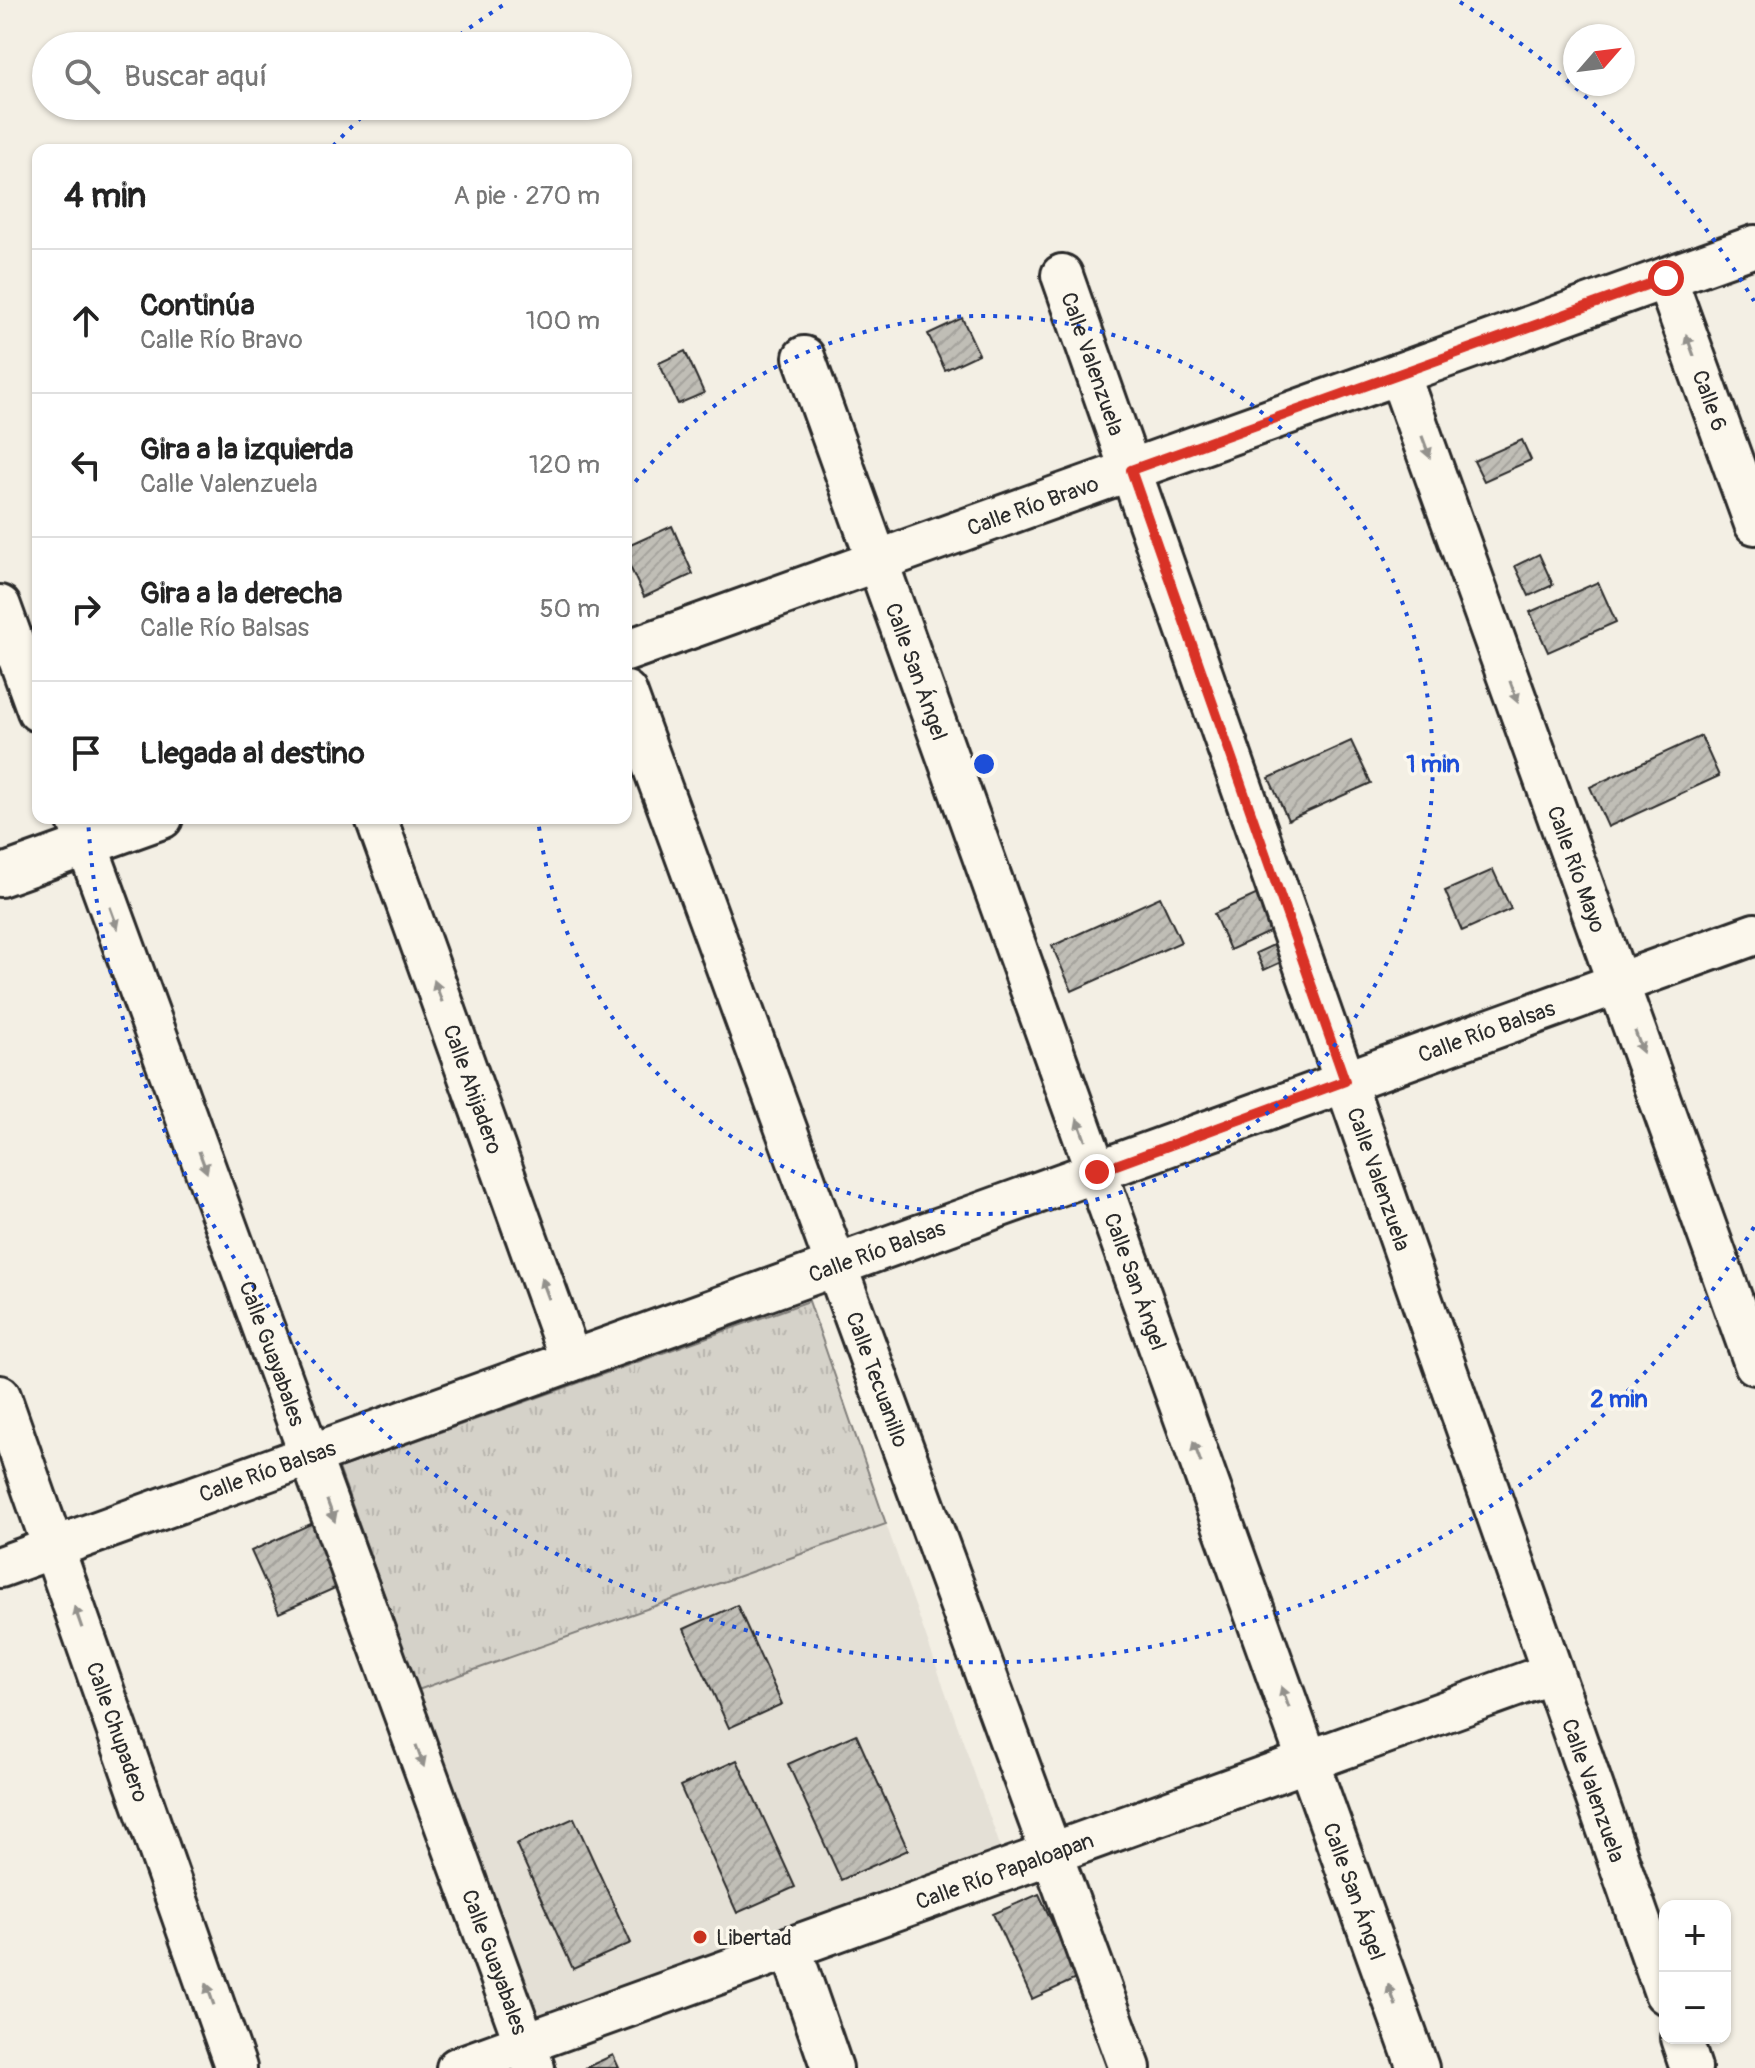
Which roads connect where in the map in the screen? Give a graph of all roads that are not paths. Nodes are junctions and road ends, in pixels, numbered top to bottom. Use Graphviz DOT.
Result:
graph roads {
  1 [pos="1755,246"];
  2 [pos="1062,275"];
  3 [pos="1666,278"];
  4 [pos="804,357"];
  5 [pos="1399,374"];
  6 [pos="1131,470"];
  7 [pos="1755,524"];
  8 [pos="878,561"];
  9 [pos="0,606"];
  10 [pos="632,649"];
  11 [pos="32,694"];
  12 [pos="632,708"];
  13 [pos="125,824"];
  14 [pos="378,824"];
  15 [pos="82,831"];
  16 [pos="0,876"];
  17 [pos="1755,934"];
  18 [pos="1618,983"];
  19 [pos="1345,1081"];
  20 [pos="1097,1172"];
  21 [pos="836,1265"];
  22 [pos="571,1361"];
  23 [pos="1755,1364"];
  24 [pos="0,1396"];
  25 [pos="310,1455"];
  26 [pos="53,1548"];
  27 [pos="0,1567"];
  28 [pos="1552,1673"];
  29 [pos="1308,1761"];
  30 [pos="1052,1853"];
  31 [pos="790,1947"];
  32 [pos="1659,1976"];
  33 [pos="1683,2044"];
  34 [pos="530,2056"];
  35 [pos="236,2068"];
  36 [pos="457,2068"];
  37 [pos="832,2068"];
  38 [pos="1130,2068"];
  39 [pos="1418,2068"];
  40 [pos="1691,2068"];
  1 -- 3 [label="street, Calle Río Bravo"];
  2 -- 6 [label="street, Calle Valenzuela"];
  3 -- 5 [label="street, Calle Río Bravo"];
  7 -- 3 [label="street, Calle 6, one-way"];
  4 -- 8 [label="street, Calle San Ángel"];
  5 -- 6 [label="street, Calle Río Bravo"];
  5 -- 18 [label="street, Calle Río Mayo, one-way"];
  6 -- 8 [label="street, Calle Río Bravo"];
  6 -- 19 [label="street, Calle Valenzuela"];
  8 -- 10 [label="street, Calle Río Bravo"];
  20 -- 8 [label="street, Calle San Ángel, one-way"];
  9 -- 11 [label="street"];
  12 -- 21 [label="street, Calle Tecuanillo"];
  13 -- 15 [label="street"];
  22 -- 14 [label="street, Calle Ahijadero, one-way"];
  15 -- 16 [label="street"];
  15 -- 25 [label="street, Calle Guayabales, one-way"];
  17 -- 18 [label="street, Calle Río Balsas"];
  18 -- 19 [label="street, Calle Río Balsas"];
  18 -- 23 [label="street, Calle Río Mayo, one-way"];
  19 -- 20 [label="street, Calle Río Balsas"];
  19 -- 28 [label="street, Calle Valenzuela"];
  20 -- 21 [label="street, Calle Río Balsas"];
  29 -- 20 [label="street, Calle San Ángel, one-way"];
  21 -- 22 [label="street, Calle Río Balsas"];
  21 -- 30 [label="street, Calle Tecuanillo"];
  22 -- 25 [label="street, Calle Río Balsas"];
  24 -- 26 [label="street, Calle Chupadero"];
  25 -- 26 [label="street, Calle Río Balsas"];
  25 -- 34 [label="street, Calle Guayabales, one-way"];
  26 -- 27 [label="street, Calle Río Balsas"];
  35 -- 26 [label="street, Calle Chupadero, one-way"];
  28 -- 29 [label="street, Calle Río Papaloapan"];
  28 -- 32 [label="street, Calle Valenzuela"];
  29 -- 30 [label="street, Calle Río Papaloapan"];
  39 -- 29 [label="street, Calle San Ángel, one-way"];
  30 -- 31 [label="street, Calle Río Papaloapan"];
  30 -- 38 [label="street, Calle Tecuanillo"];
  31 -- 34 [label="street, Calle Río Papaloapan"];
  31 -- 37 [label="street"];
  33 -- 40 [label="street"];
  34 -- 36 [label="street, Calle Río Papaloapan"];
}
